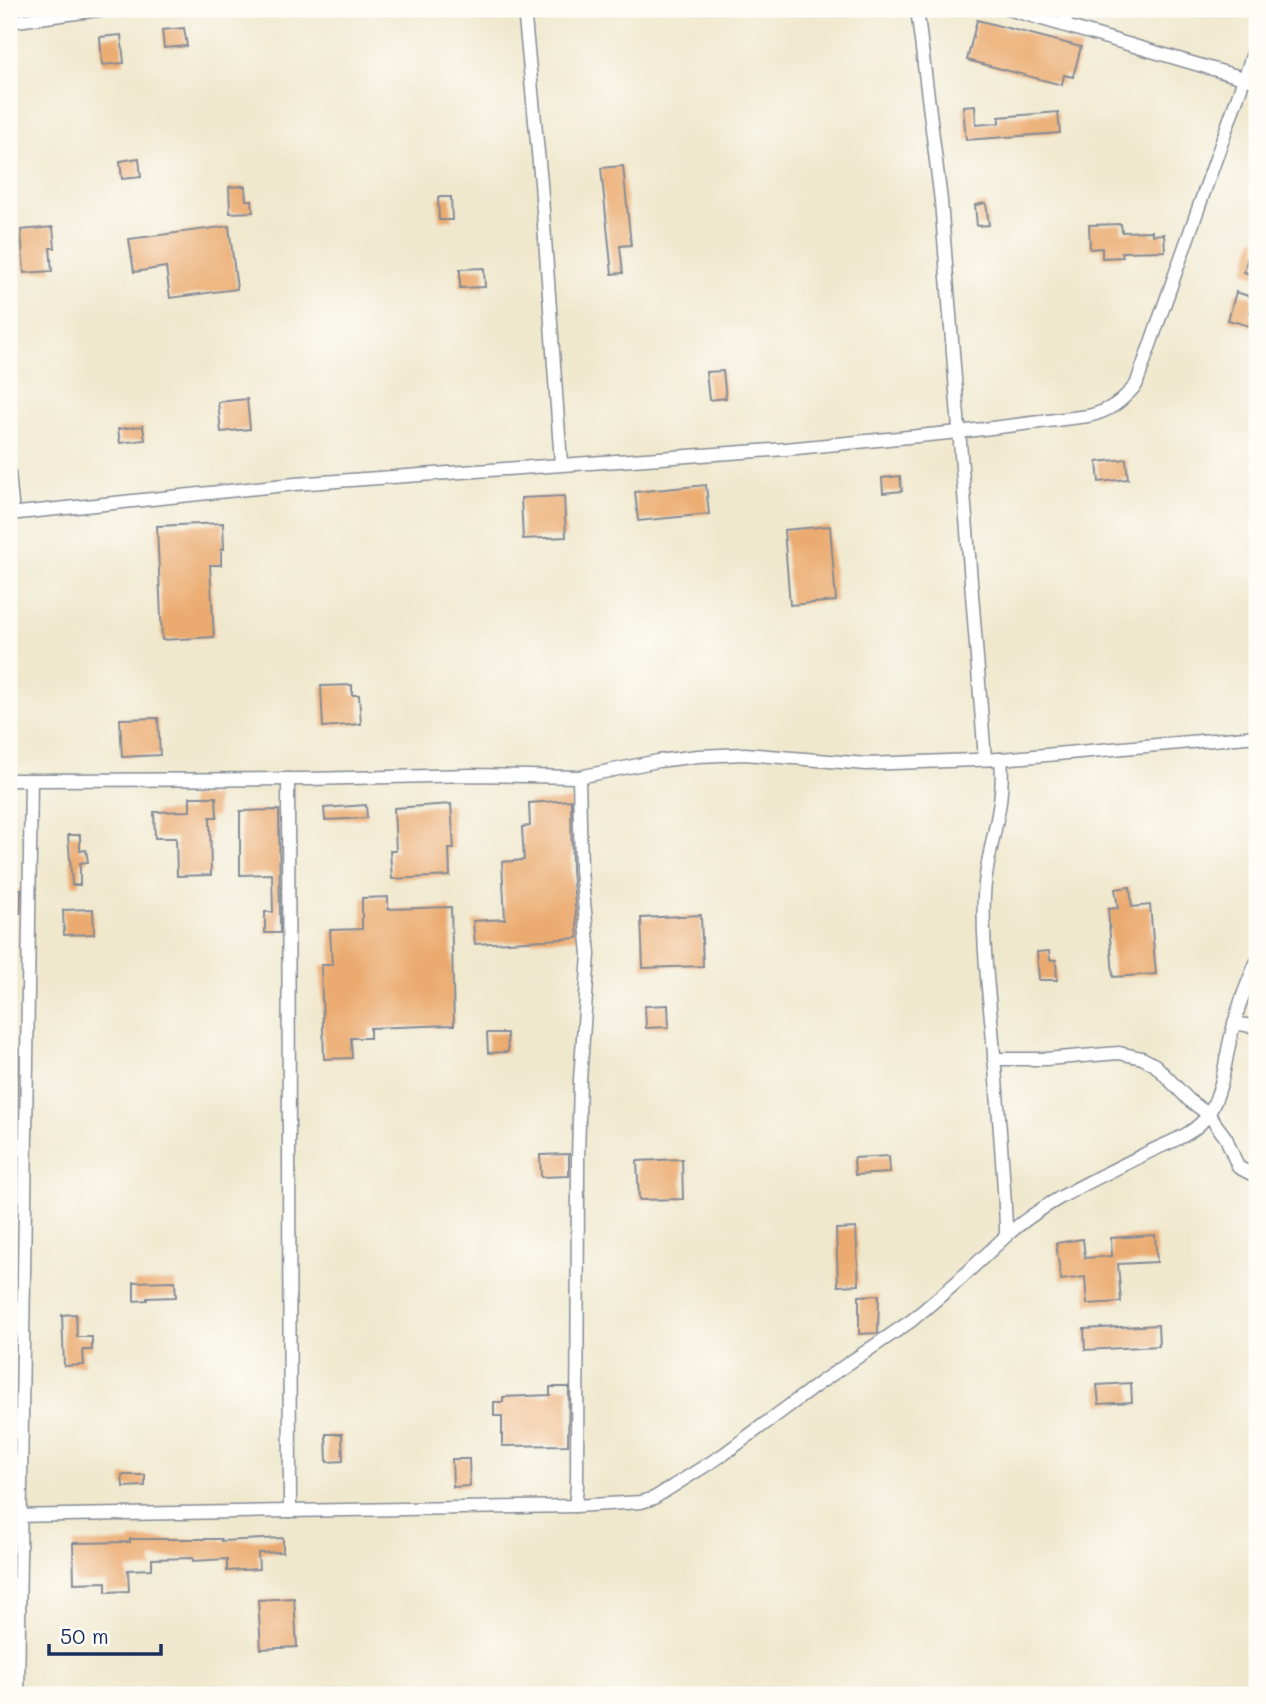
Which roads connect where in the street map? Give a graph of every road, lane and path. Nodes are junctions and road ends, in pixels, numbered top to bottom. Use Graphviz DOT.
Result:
graph roads {
  1 [pos="106,9"];
  2 [pos="524,9"];
  3 [pos="917,9"];
  4 [pos="1007,9"];
  5 [pos="1069,9"];
  6 [pos="9,22"];
  7 [pos="1064,25"];
  8 [pos="1257,42"];
  9 [pos="1251,80"];
  10 [pos="959,432"];
  11 [pos="561,463"];
  12 [pos="9,473"];
  13 [pos="11,514"];
  14 [pos="1257,736"];
  15 [pos="985,759"];
  16 [pos="1001,759"];
  17 [pos="579,776"];
  18 [pos="288,779"];
  19 [pos="9,780"];
  20 [pos="31,780"];
  21 [pos="1257,961"];
  22 [pos="1254,974"];
  23 [pos="1234,1023"];
  24 [pos="1257,1027"];
  25 [pos="994,1059"];
  26 [pos="1209,1115"];
  27 [pos="1257,1177"];
  28 [pos="1006,1236"];
  29 [pos="575,1506"];
  30 [pos="290,1511"];
  31 [pos="14,1516"];
  32 [pos="18,1695"];
  1 -- 6 [label="street"];
  2 -- 11 [label="street"];
  3 -- 10 [label="street"];
  4 -- 7 [label="street"];
  5 -- 7 [label="street"];
  7 -- 9 [label="street"];
  8 -- 9 [label="street"];
  9 -- 10 [label="street"];
  10 -- 11 [label="street"];
  10 -- 15 [label="street"];
  11 -- 13 [label="street"];
  12 -- 13 [label="street"];
  14 -- 16 [label="street"];
  15 -- 16 [label="street"];
  15 -- 17 [label="street"];
  16 -- 25 [label="street"];
  17 -- 18 [label="street"];
  17 -- 29 [label="street"];
  18 -- 20 [label="street"];
  18 -- 30 [label="street"];
  19 -- 20 [label="street"];
  20 -- 31 [label="street"];
  21 -- 22 [label="street"];
  22 -- 23 [label="street"];
  23 -- 24 [label="street"];
  23 -- 26 [label="street"];
  25 -- 26 [label="street"];
  25 -- 28 [label="street"];
  26 -- 27 [label="street"];
  26 -- 28 [label="street"];
  28 -- 29 [label="street"];
  29 -- 30 [label="street"];
  30 -- 31 [label="street"];
  31 -- 32 [label="street"];
}
